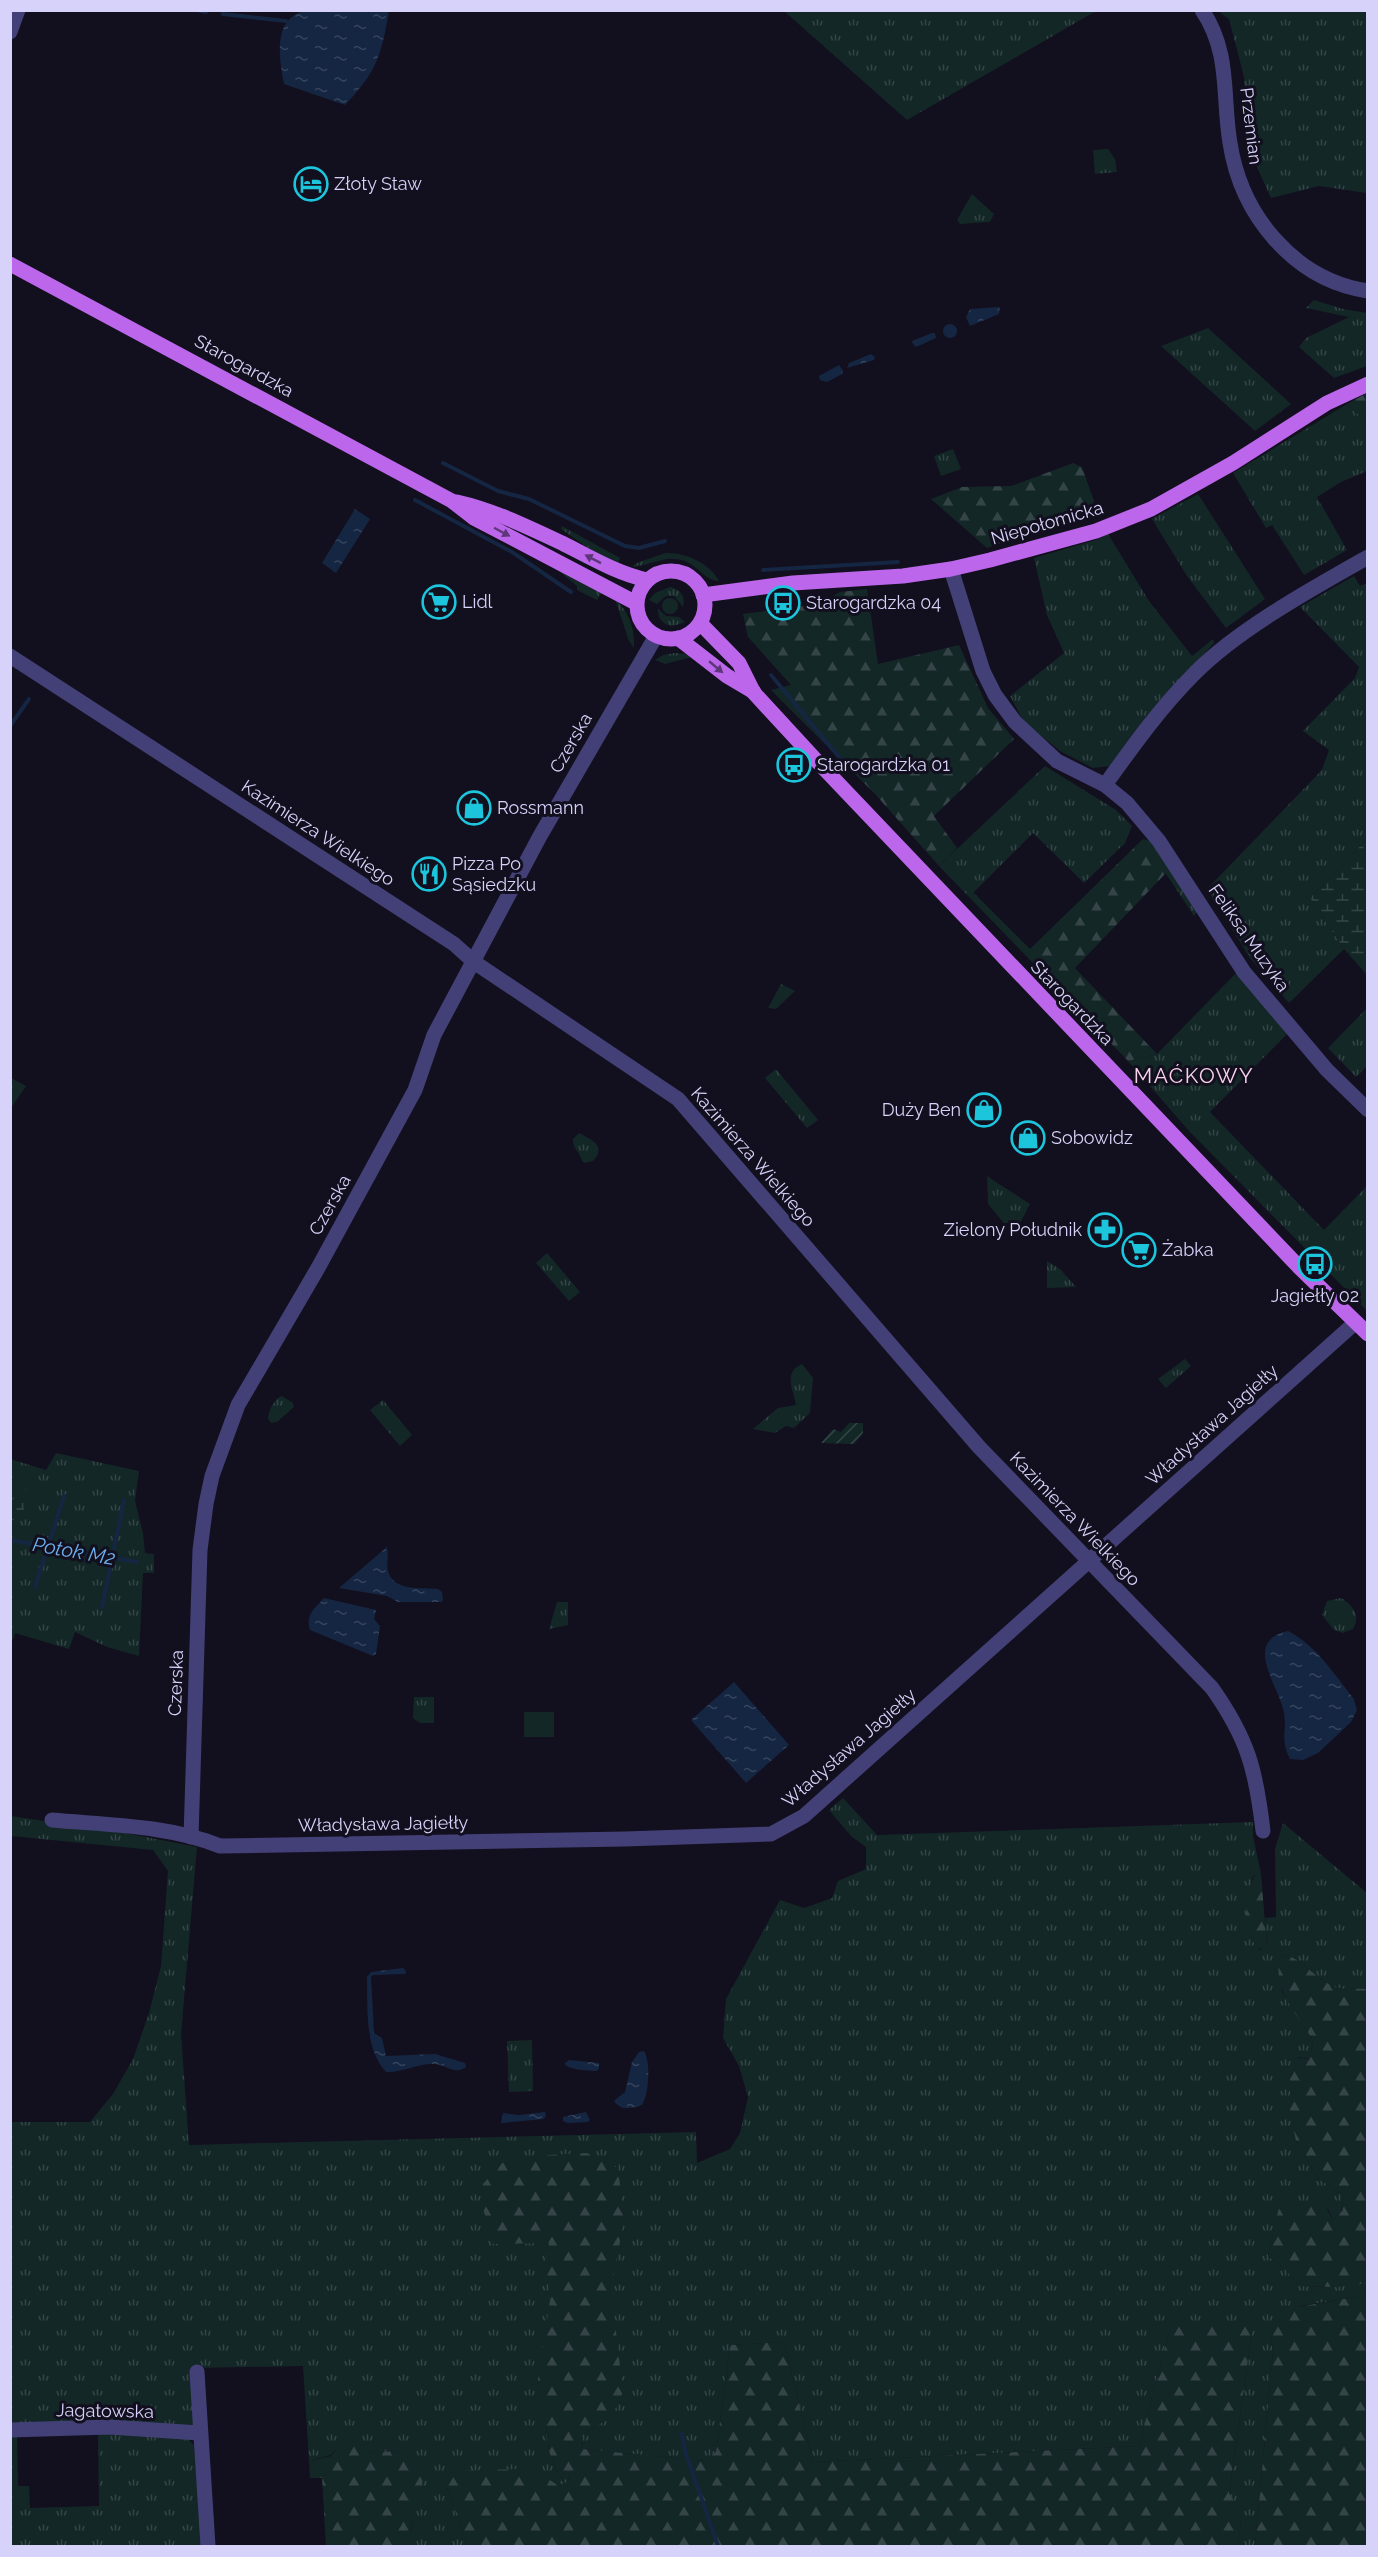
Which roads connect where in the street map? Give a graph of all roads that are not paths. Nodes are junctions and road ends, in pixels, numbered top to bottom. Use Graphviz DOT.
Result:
graph roads {
  1 [pos="18,10"];
  2 [pos="1202,10"];
  3 [pos="10,32"];
  4 [pos="12,266"];
  5 [pos="1368,291"];
  6 [pos="1368,384"];
  7 [pos="452,501"];
  8 [pos="1368,557"];
  9 [pos="951,568"];
  10 [pos="647,580"];
  11 [pos="703,595"];
  12 [pos="636,603"];
  13 [pos="700,623"];
  14 [pos="656,636"];
  15 [pos="678,638"];
  16 [pos="10,656"];
  17 [pos="754,693"];
  18 [pos="1105,785"];
  19 [pos="474,962"];
  20 [pos="1368,1110"];
  21 [pos="1356,1322"];
  22 [pos="1368,1334"];
  23 [pos="1088,1561"];
  24 [pos="52,1820"];
  25 [pos="1263,1831"];
  26 [pos="191,1837"];
  27 [pos="197,2372"];
  28 [pos="10,2430"];
  29 [pos="199,2433"];
  30 [pos="208,2547"];
  1 -- 3 [label="street"];
  2 -- 5 [label="street, Przemian"];
  4 -- 7 [label="main road, Starogardzka"];
  6 -- 9 [label="main road, Niepołomicka"];
  10 -- 7 [label="main road, Starogardzka, one-way"];
  7 -- 12 [label="main road, Starogardzka, one-way"];
  8 -- 18 [label="street"];
  9 -- 11 [label="main road, Niepołomicka"];
  9 -- 18 [label="street, Feliksa Muzyka"];
  10 -- 11 [label="main road"];
  10 -- 12 [label="main road"];
  11 -- 13 [label="main road"];
  12 -- 14 [label="main road"];
  13 -- 15 [label="main road"];
  13 -- 17 [label="main road, Starogardzka"];
  14 -- 15 [label="main road"];
  14 -- 19 [label="street, Czerska"];
  15 -- 17 [label="main road, Starogardzka, one-way"];
  16 -- 19 [label="street, Kazimierza Wielkiego"];
  17 -- 21 [label="main road, Starogardzka"];
  18 -- 20 [label="street, Feliksa Muzyka"];
  19 -- 23 [label="street, Kazimierza Wielkiego"];
  19 -- 26 [label="street, Czerska"];
  21 -- 22 [label="main road, Starogardzka"];
  21 -- 23 [label="street, Władysława Jagiełły"];
  23 -- 25 [label="street, Kazimierza Wielkiego"];
  23 -- 26 [label="street, Władysława Jagiełły"];
  24 -- 26 [label="street, Władysława Jagiełły"];
  27 -- 29 [label="street"];
  28 -- 29 [label="street, Jagatowska"];
  29 -- 30 [label="street"];
}
